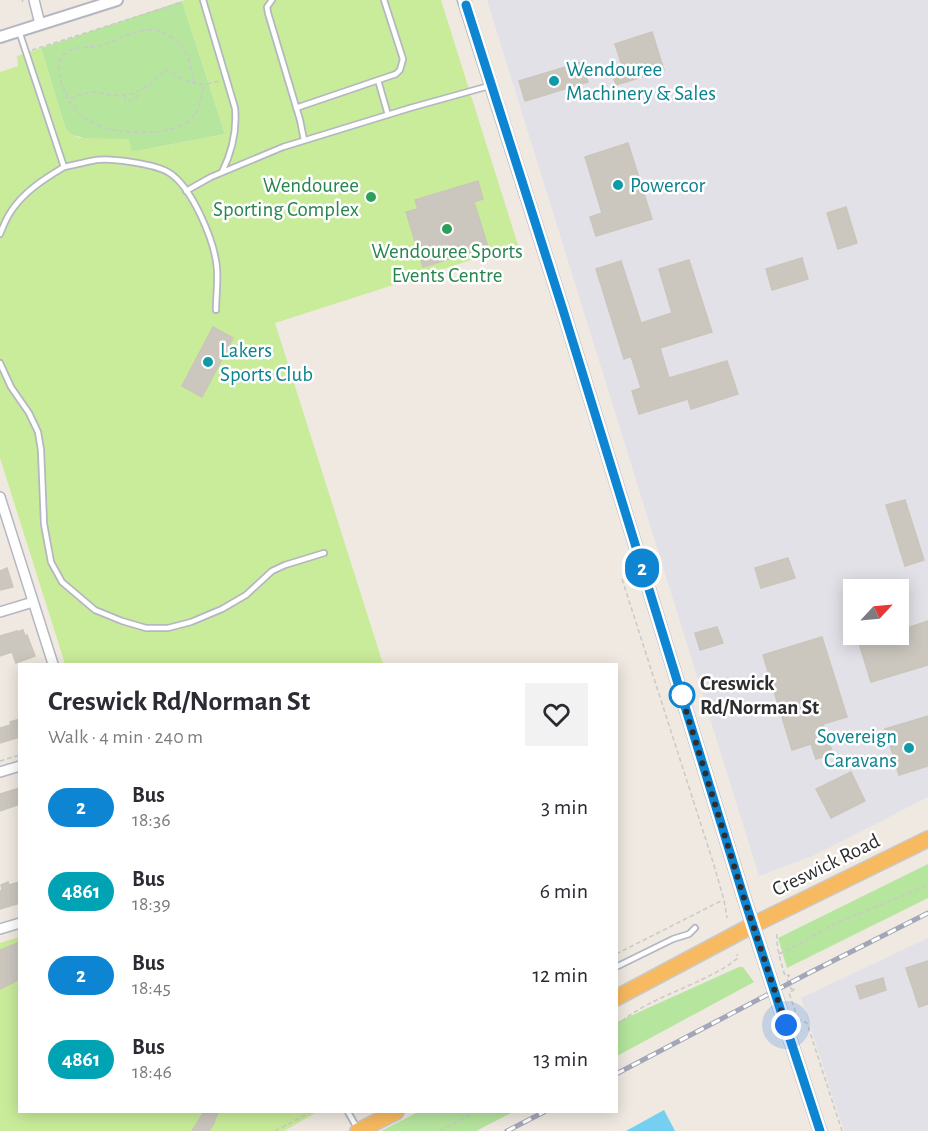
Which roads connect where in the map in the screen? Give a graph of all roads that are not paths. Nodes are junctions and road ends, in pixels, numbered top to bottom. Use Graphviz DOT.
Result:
graph roads {
  1 [pos="33,0"];
  2 [pos="117,0"];
  3 [pos="203,0"];
  4 [pos="272,0"];
  5 [pos="384,0"];
  6 [pos="465,2"];
  7 [pos="40,24"];
  8 [pos="19,31"];
  9 [pos="0,37"];
  10 [pos="378,80"];
  11 [pos="492,86"];
  12 [pos="296,108"];
  13 [pos="388,115"];
  14 [pos="304,140"];
  15 [pos="64,167"];
  16 [pos="222,172"];
  17 [pos="186,191"];
  18 [pos="0,234"];
  19 [pos="216,310"];
  20 [pos="0,363"];
  21 [pos="0,497"];
  22 [pos="324,552"];
  23 [pos="33,602"];
  24 [pos="0,612"];
  25 [pos="53,663"];
  26 [pos="18,767"];
  27 [pos="0,772"];
  28 [pos="928,838"];
  29 [pos="18,924"];
  30 [pos="753,925"];
  31 [pos="695,928"];
  32 [pos="0,929"];
  33 [pos="618,966"];
  34 [pos="618,997"];
  35 [pos="349,1113"];
  36 [pos="394,1113"];
  37 [pos="358,1131"];
  38 [pos="820,1131"];
  1 -- 7 [label="street"];
  2 -- 7 [label="street"];
  3 -- 16 [label="lane"];
  4 -- 12 [label="lane"];
  5 -- 10 [label="lane"];
  6 -- 11 [label="main road"];
  7 -- 8 [label="street"];
  8 -- 9 [label="street"];
  8 -- 15 [label="lane"];
  10 -- 12 [label="lane"];
  10 -- 13 [label="lane"];
  11 -- 13 [label="lane"];
  11 -- 30 [label="main road"];
  12 -- 14 [label="lane"];
  13 -- 14 [label="lane"];
  14 -- 16 [label="lane"];
  15 -- 17 [label="lane"];
  15 -- 18 [label="lane"];
  16 -- 17 [label="lane"];
  17 -- 19 [label="lane"];
  20 -- 22 [label="lane"];
  21 -- 23 [label="street"];
  23 -- 24 [label="street"];
  23 -- 25 [label="street"];
  26 -- 27 [label="street"];
  28 -- 30 [label="highway, Creswick Road"];
  29 -- 32 [label="street"];
  30 -- 34 [label="highway, Creswick Road"];
  30 -- 38 [label="main road"];
  31 -- 33 [label="lane"];
  35 -- 37 [label="lane"];
  36 -- 37 [label="highway"];
}
